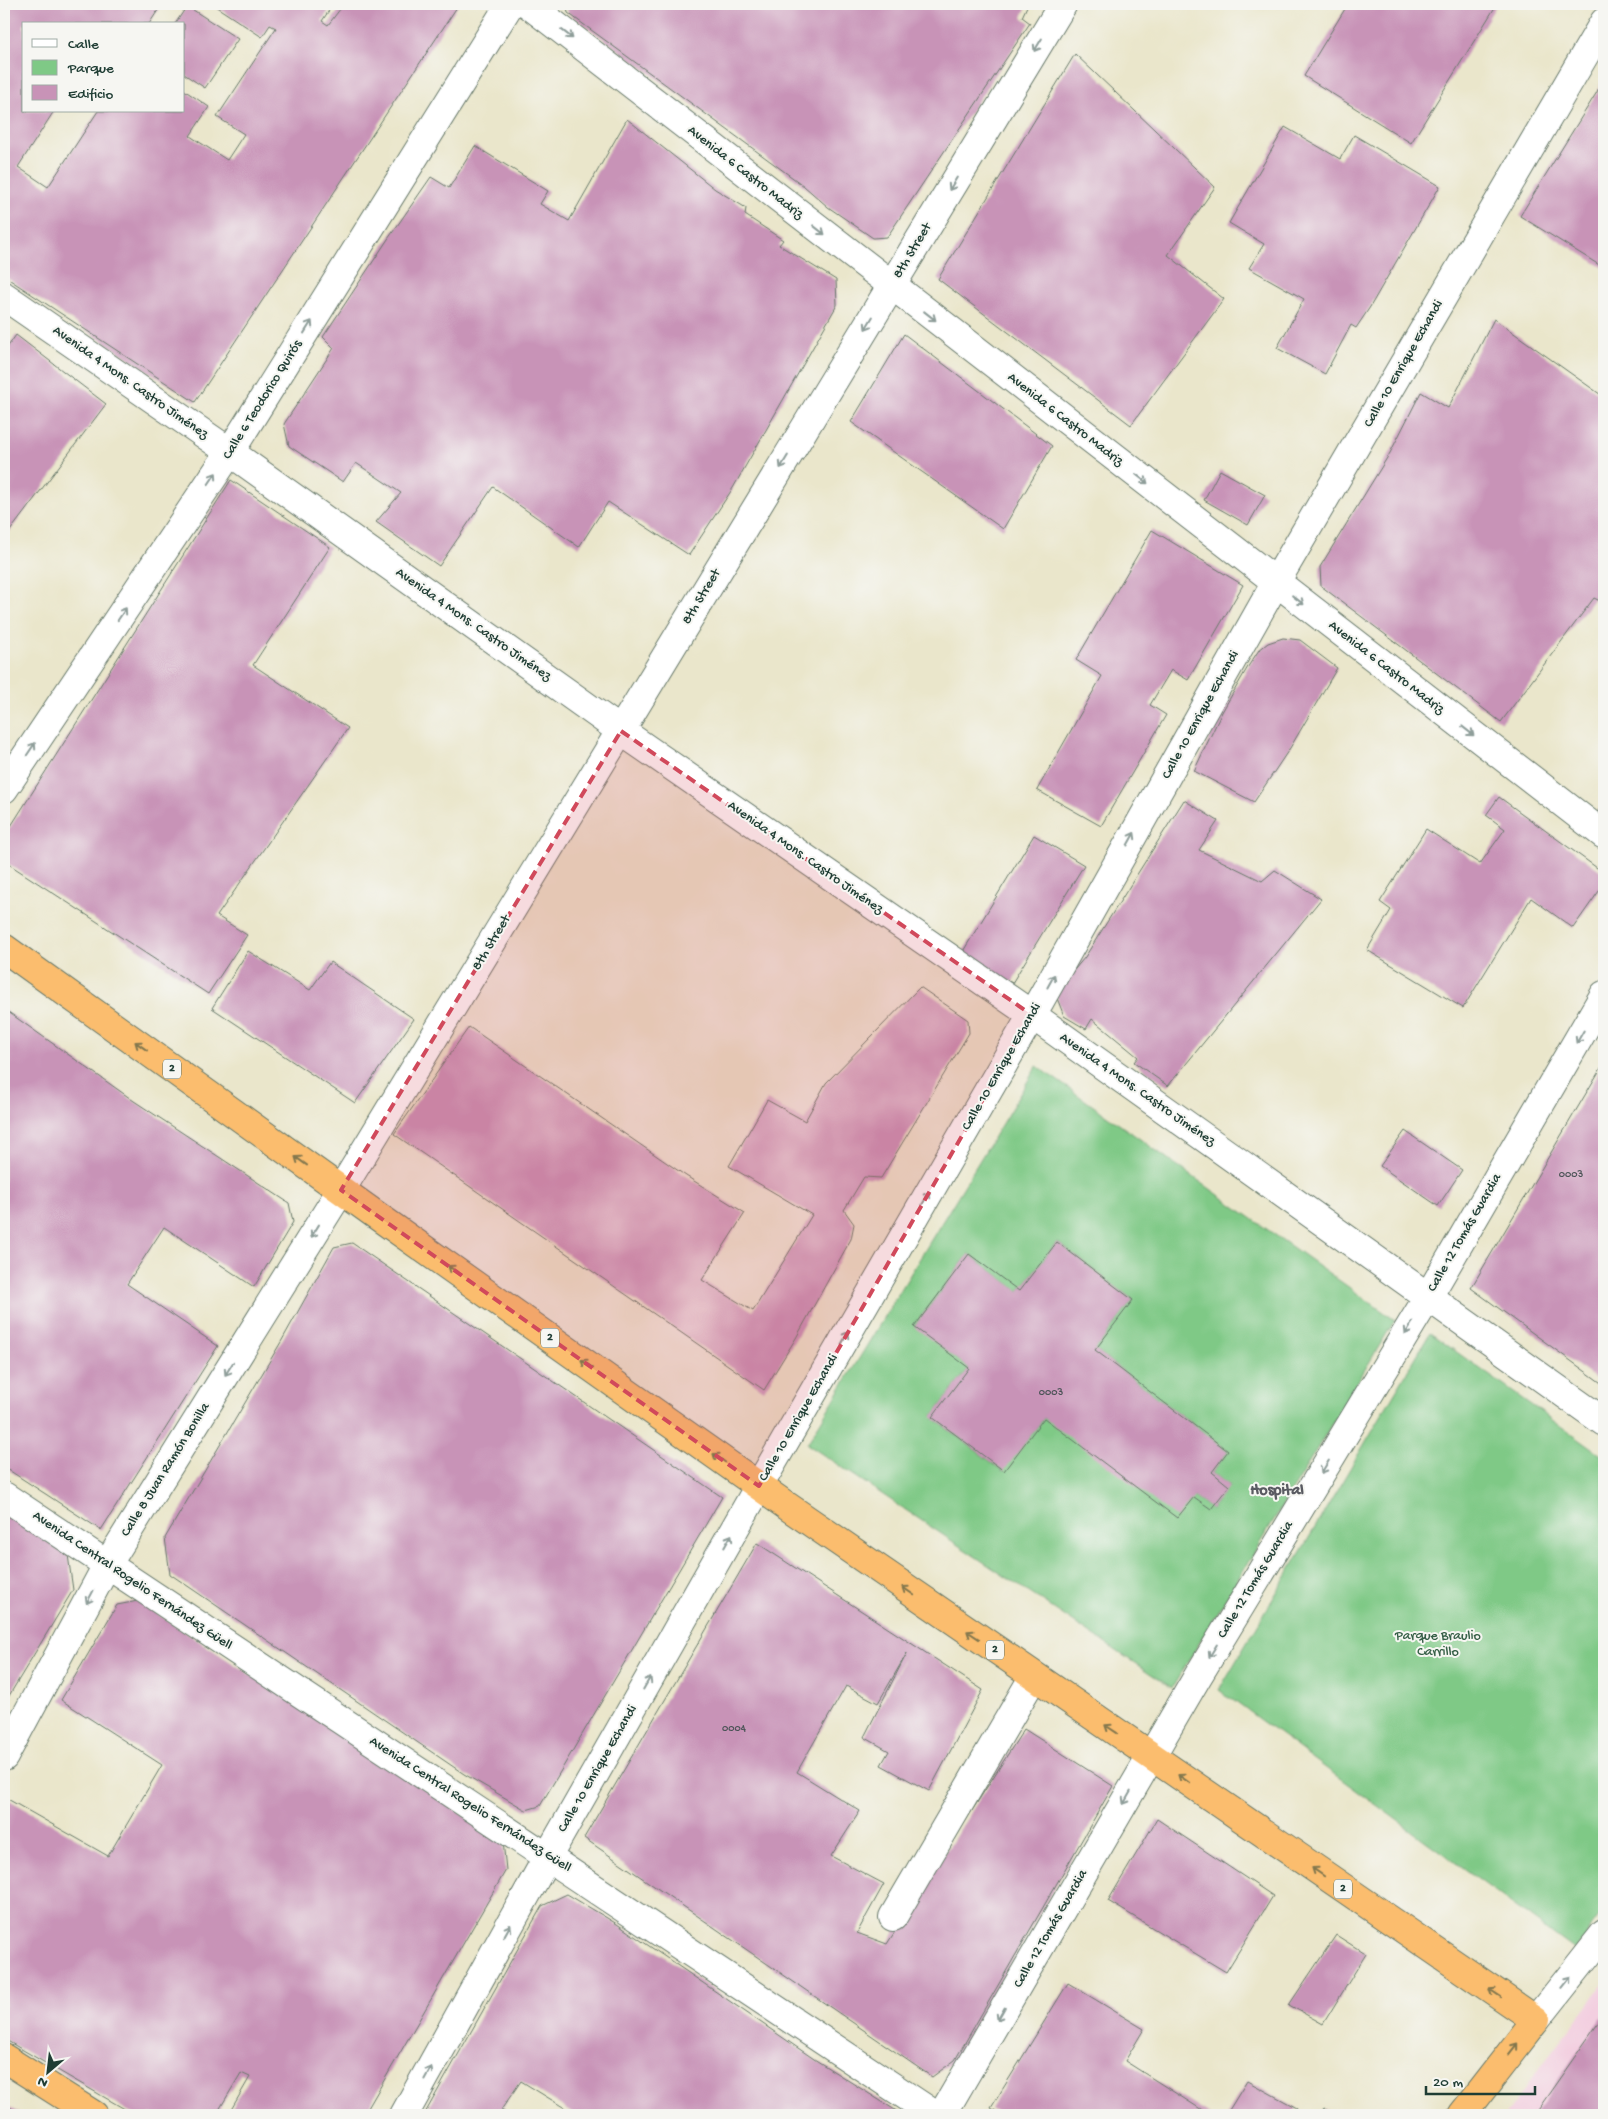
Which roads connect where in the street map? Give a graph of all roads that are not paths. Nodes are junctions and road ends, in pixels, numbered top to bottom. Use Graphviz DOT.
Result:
graph roads {
  1 [pos="510,4"];
  2 [pos="528,4"];
  3 [pos="1063,4"];
  4 [pos="1598,4"];
  5 [pos="1604,7"];
  6 [pos="1604,22"];
  7 [pos="891,286"];
  8 [pos="4,296"];
  9 [pos="230,452"];
  10 [pos="1276,582"];
  11 [pos="621,730"];
  12 [pos="4,789"];
  13 [pos="1604,835"];
  14 [pos="4,948"];
  15 [pos="1604,995"];
  16 [pos="1032,1015"];
  17 [pos="341,1190"];
  18 [pos="1428,1297"];
  19 [pos="1604,1422"];
  20 [pos="759,1486"];
  21 [pos="4,1496"];
  22 [pos="107,1565"];
  23 [pos="1034,1676"];
  24 [pos="1152,1756"];
  25 [pos="4,1757"];
  26 [pos="548,1856"];
  27 [pos="892,1917"];
  28 [pos="1604,1934"];
  29 [pos="1536,2020"];
  30 [pos="4,2058"];
  31 [pos="94,2115"];
  32 [pos="404,2115"];
  33 [pos="935,2115"];
  34 [pos="942,2115"];
  35 [pos="1462,2115"];
  9 -- 1 [label="street, Calle 6 Teodorico Quirós, one-way"];
  2 -- 7 [label="street, Avenida 6 Castro Madriz, one-way"];
  3 -- 7 [label="street, 8th Street, one-way"];
  4 -- 5 [label="street"];
  6 -- 10 [label="street, Calle 10 Enrique Echandi"];
  7 -- 10 [label="street, Avenida 6 Castro Madriz, one-way"];
  7 -- 11 [label="street, 8th Street, one-way"];
  8 -- 9 [label="street, Avenida 4 Mons. Castro Jiménez"];
  9 -- 11 [label="street, Avenida 4 Mons. Castro Jiménez"];
  12 -- 9 [label="street, Calle 6 Teodorico Quirós, one-way"];
  10 -- 13 [label="street, Avenida 6 Castro Madriz, one-way"];
  16 -- 10 [label="street, Calle 10 Enrique Echandi, one-way"];
  11 -- 16 [label="street, Avenida 4 Mons. Castro Jiménez"];
  11 -- 17 [label="street, 8th Street"];
  17 -- 14 [label="highway, 2, one-way"];
  15 -- 18 [label="street, Calle 12 Tomás Guardia, one-way"];
  16 -- 18 [label="street, Avenida 4 Mons. Castro Jiménez"];
  20 -- 16 [label="street, Calle 10 Enrique Echandi, one-way"];
  20 -- 17 [label="highway, 2, one-way"];
  17 -- 22 [label="street, Calle 8 Juan Ramón Bonilla, one-way"];
  18 -- 19 [label="street, Avenida 4 Mons. Castro Jiménez"];
  18 -- 24 [label="street, Calle 12 Tomás Guardia, one-way"];
  23 -- 20 [label="highway, 2, one-way"];
  26 -- 20 [label="street, Calle 10 Enrique Echandi, one-way"];
  21 -- 22 [label="street, Avenida Central Rogelio Fernández Güell"];
  22 -- 25 [label="street, Calle 8 Juan Ramón Bonilla, one-way"];
  22 -- 26 [label="street, Avenida Central Rogelio Fernández Güell"];
  24 -- 23 [label="highway, 2, one-way"];
  23 -- 27 [label="street"];
  29 -- 24 [label="highway, 2, one-way"];
  24 -- 34 [label="street, Calle 12 Tomás Guardia, one-way"];
  32 -- 26 [label="street, Calle 10 Enrique Echandi, one-way"];
  26 -- 33 [label="street, Avenida Central Rogelio Fernández Güell"];
  29 -- 28 [label="street, one-way"];
  35 -- 29 [label="highway, one-way"];
  30 -- 31 [label="highway"];
}
